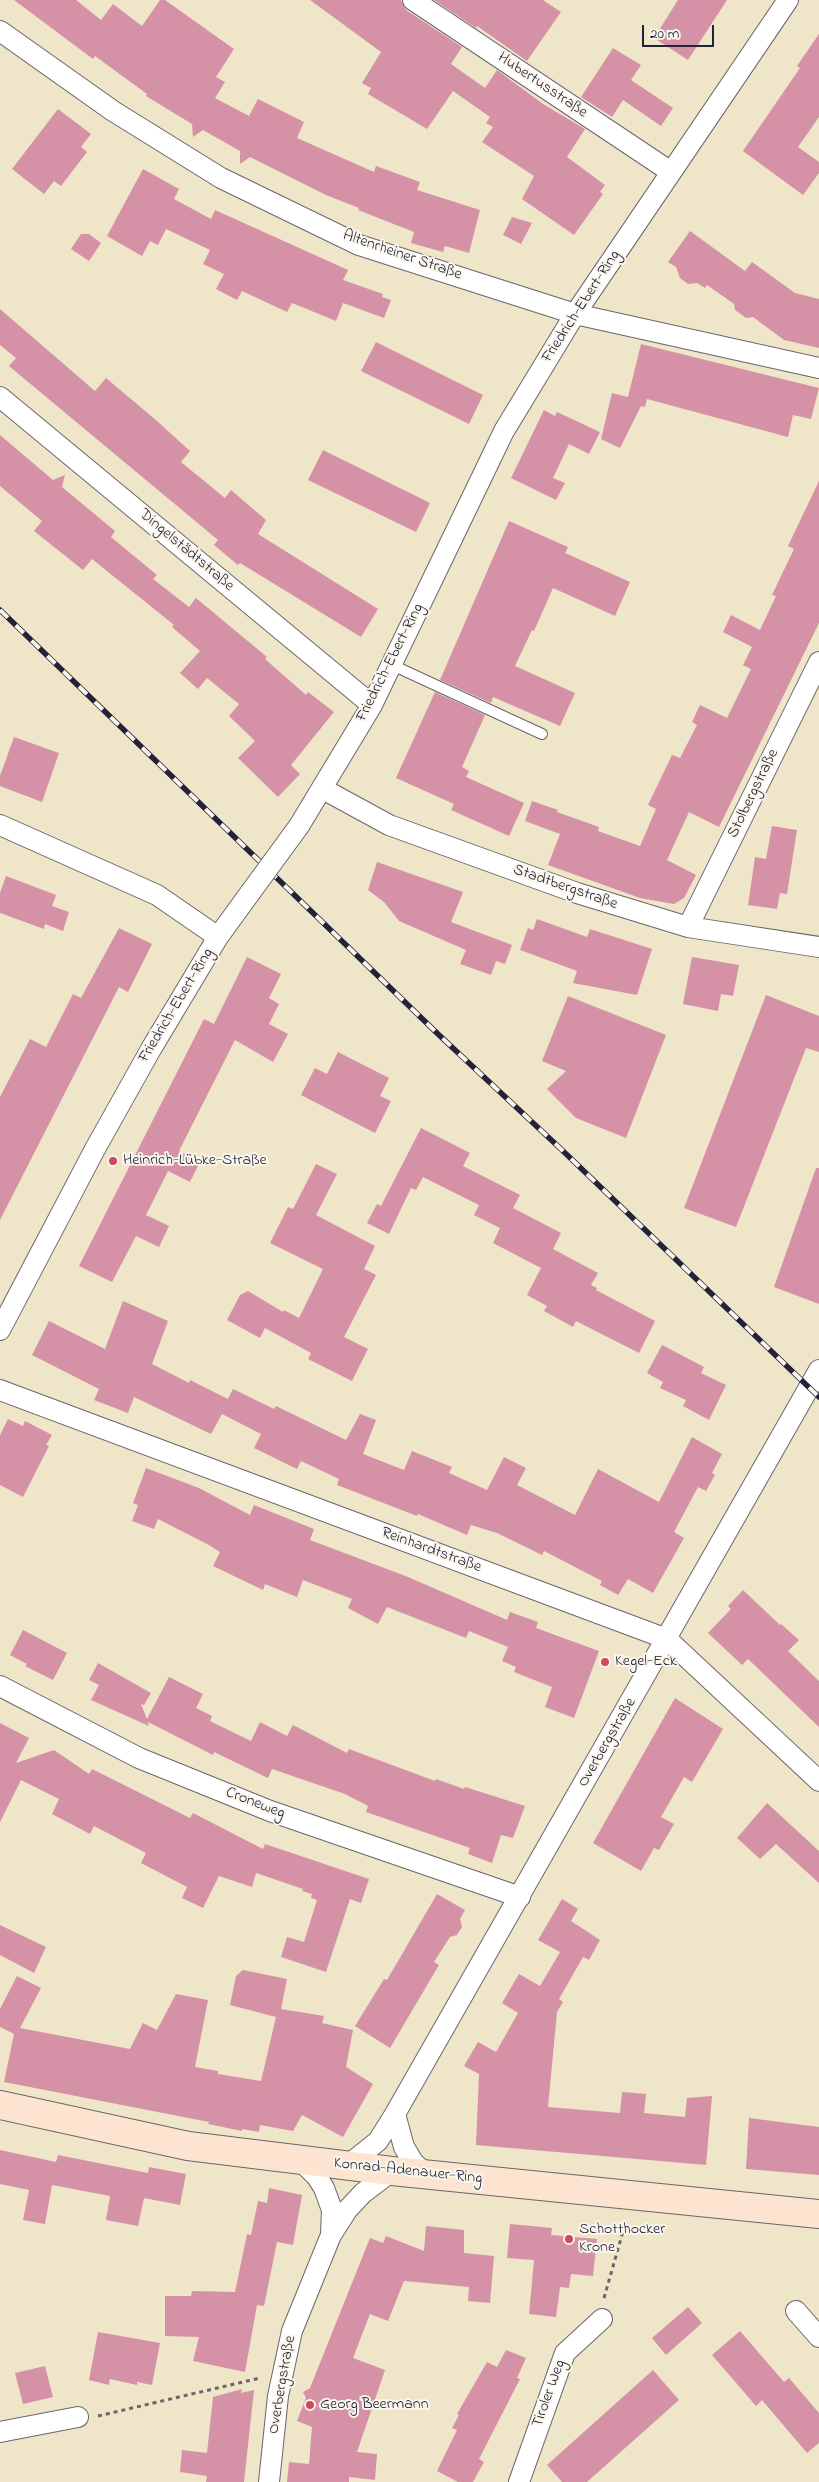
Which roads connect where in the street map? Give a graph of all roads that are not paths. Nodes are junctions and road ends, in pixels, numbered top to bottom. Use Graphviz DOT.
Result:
graph roads {
  1 [pos="413,0"];
  2 [pos="788,0"];
  3 [pos="0,31"];
  4 [pos="671,172"];
  5 [pos="575,314"];
  6 [pos="819,368"];
  7 [pos="0,397"];
  8 [pos="819,662"];
  9 [pos="392,665"];
  10 [pos="372,705"];
  11 [pos="542,734"];
  12 [pos="323,789"];
  13 [pos="0,825"];
  14 [pos="688,927"];
  15 [pos="218,937"];
  16 [pos="819,947"];
  17 [pos="0,1330"];
  18 [pos="819,1370"];
  19 [pos="0,1390"];
  20 [pos="667,1640"];
  21 [pos="0,1686"];
  22 [pos="819,1781"];
  23 [pos="520,1897"];
  24 [pos="0,2104"];
  25 [pos="395,2114"];
  26 [pos="300,2160"];
  27 [pos="347,2166"];
  28 [pos="392,2171"];
  29 [pos="426,2175"];
  30 [pos="819,2214"];
  31 [pos="331,2235"];
  32 [pos="796,2311"];
  33 [pos="602,2319"];
  34 [pos="819,2337"];
  35 [pos="78,2418"];
  36 [pos="0,2432"];
  37 [pos="269,2482"];
  38 [pos="519,2482"];
  1 -- 4 [label="street, Hubertusstraße"];
  2 -- 4 [label="street, Friedrich-Ebert-Ring"];
  3 -- 5 [label="street, Altenrheiner Straße"];
  4 -- 5 [label="street, Friedrich-Ebert-Ring"];
  5 -- 6 [label="street, Altenrheiner Straße"];
  5 -- 9 [label="street, Friedrich-Ebert-Ring"];
  7 -- 10 [label="street, Dingelstädtstraße"];
  8 -- 14 [label="street, Stolbergstraße"];
  9 -- 10 [label="street, Friedrich-Ebert-Ring"];
  9 -- 11 [label="lane"];
  10 -- 12 [label="street, Friedrich-Ebert-Ring"];
  12 -- 14 [label="street, Stadtbergstraße"];
  12 -- 15 [label="street, Friedrich-Ebert-Ring, bridge"];
  13 -- 15 [label="street"];
  14 -- 16 [label="street, Stadtbergstraße"];
  15 -- 17 [label="street, Friedrich-Ebert-Ring"];
  18 -- 20 [label="street, Overbergstraße"];
  19 -- 20 [label="street, Reinhardtstraße"];
  20 -- 22 [label="street, Reinhardtstraße"];
  20 -- 23 [label="street, Overbergstraße"];
  21 -- 23 [label="street, Croneweg"];
  23 -- 25 [label="street, Overbergstraße"];
  24 -- 26 [label="main road, Konrad-Adenauer-Ring"];
  25 -- 27 [label="street, Overbergstraße"];
  25 -- 29 [label="street"];
  26 -- 27 [label="main road, Konrad-Adenauer-Ring"];
  26 -- 31 [label="street, Overbergstraße"];
  27 -- 28 [label="main road, Konrad-Adenauer-Ring"];
  28 -- 29 [label="main road, Konrad-Adenauer-Ring"];
  28 -- 31 [label="street, Overbergstraße"];
  29 -- 30 [label="main road, Konrad-Adenauer-Ring"];
  31 -- 37 [label="street, Overbergstraße"];
  32 -- 34 [label="street"];
  33 -- 38 [label="street, Tiroler Weg"];
  35 -- 36 [label="street"];
}
